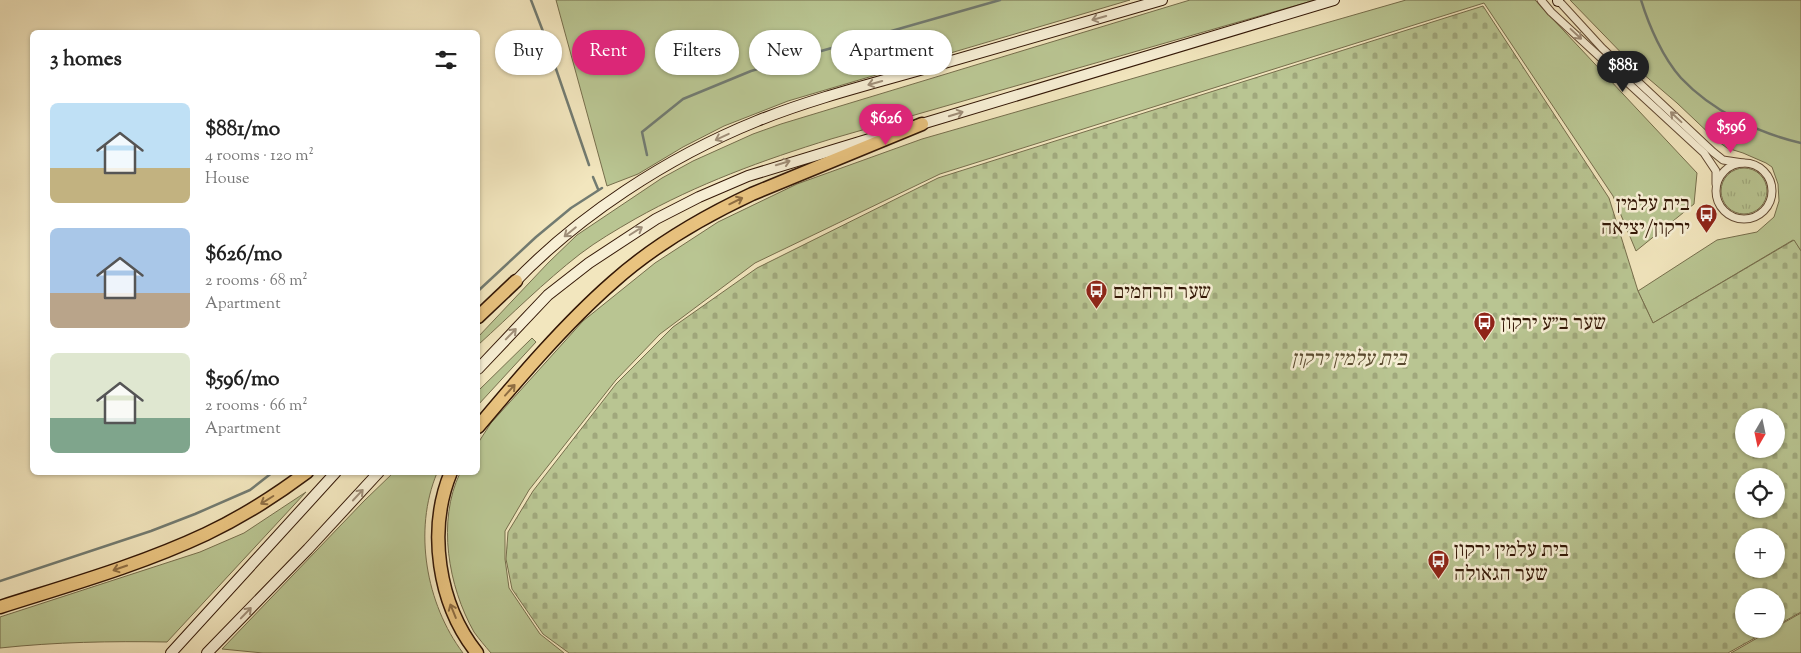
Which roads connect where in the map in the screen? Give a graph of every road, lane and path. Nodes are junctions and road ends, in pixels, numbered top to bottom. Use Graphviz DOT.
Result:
graph roads {
  1 [pos="1162,0"];
  2 [pos="1334,0"];
  3 [pos="1541,0"];
  4 [pos="1558,0"];
  5 [pos="922,124"];
  6 [pos="1743,163"];
  7 [pos="1716,184"];
  8 [pos="516,281"];
  9 [pos="480,315"];
  10 [pos="480,319"];
  11 [pos="480,367"];
  12 [pos="480,425"];
  13 [pos="303,475"];
  14 [pos="333,475"];
  15 [pos="376,475"];
  16 [pos="450,475"];
  17 [pos="0,607"];
  18 [pos="209,650"];
  19 [pos="171,653"];
  20 [pos="477,653"];
  1 -- 8 [label="main road, one-way"];
  5 -- 2 [label="main road, one-way"];
  3 -- 7 [label="street, one-way"];
  6 -- 4 [label="street, one-way"];
  11 -- 5 [label="main road, one-way"];
  12 -- 5 [label="highway, one-way"];
  6 -- 7 [label="street"];
  6 -- 7 [label="street"];
  8 -- 9 [label="highway"];
  8 -- 10 [label="main road"];
  13 -- 17 [label="highway, one-way"];
  14 -- 19 [label="main road"];
  18 -- 15 [label="main road, one-way"];
  20 -- 16 [label="highway, one-way"];
}
